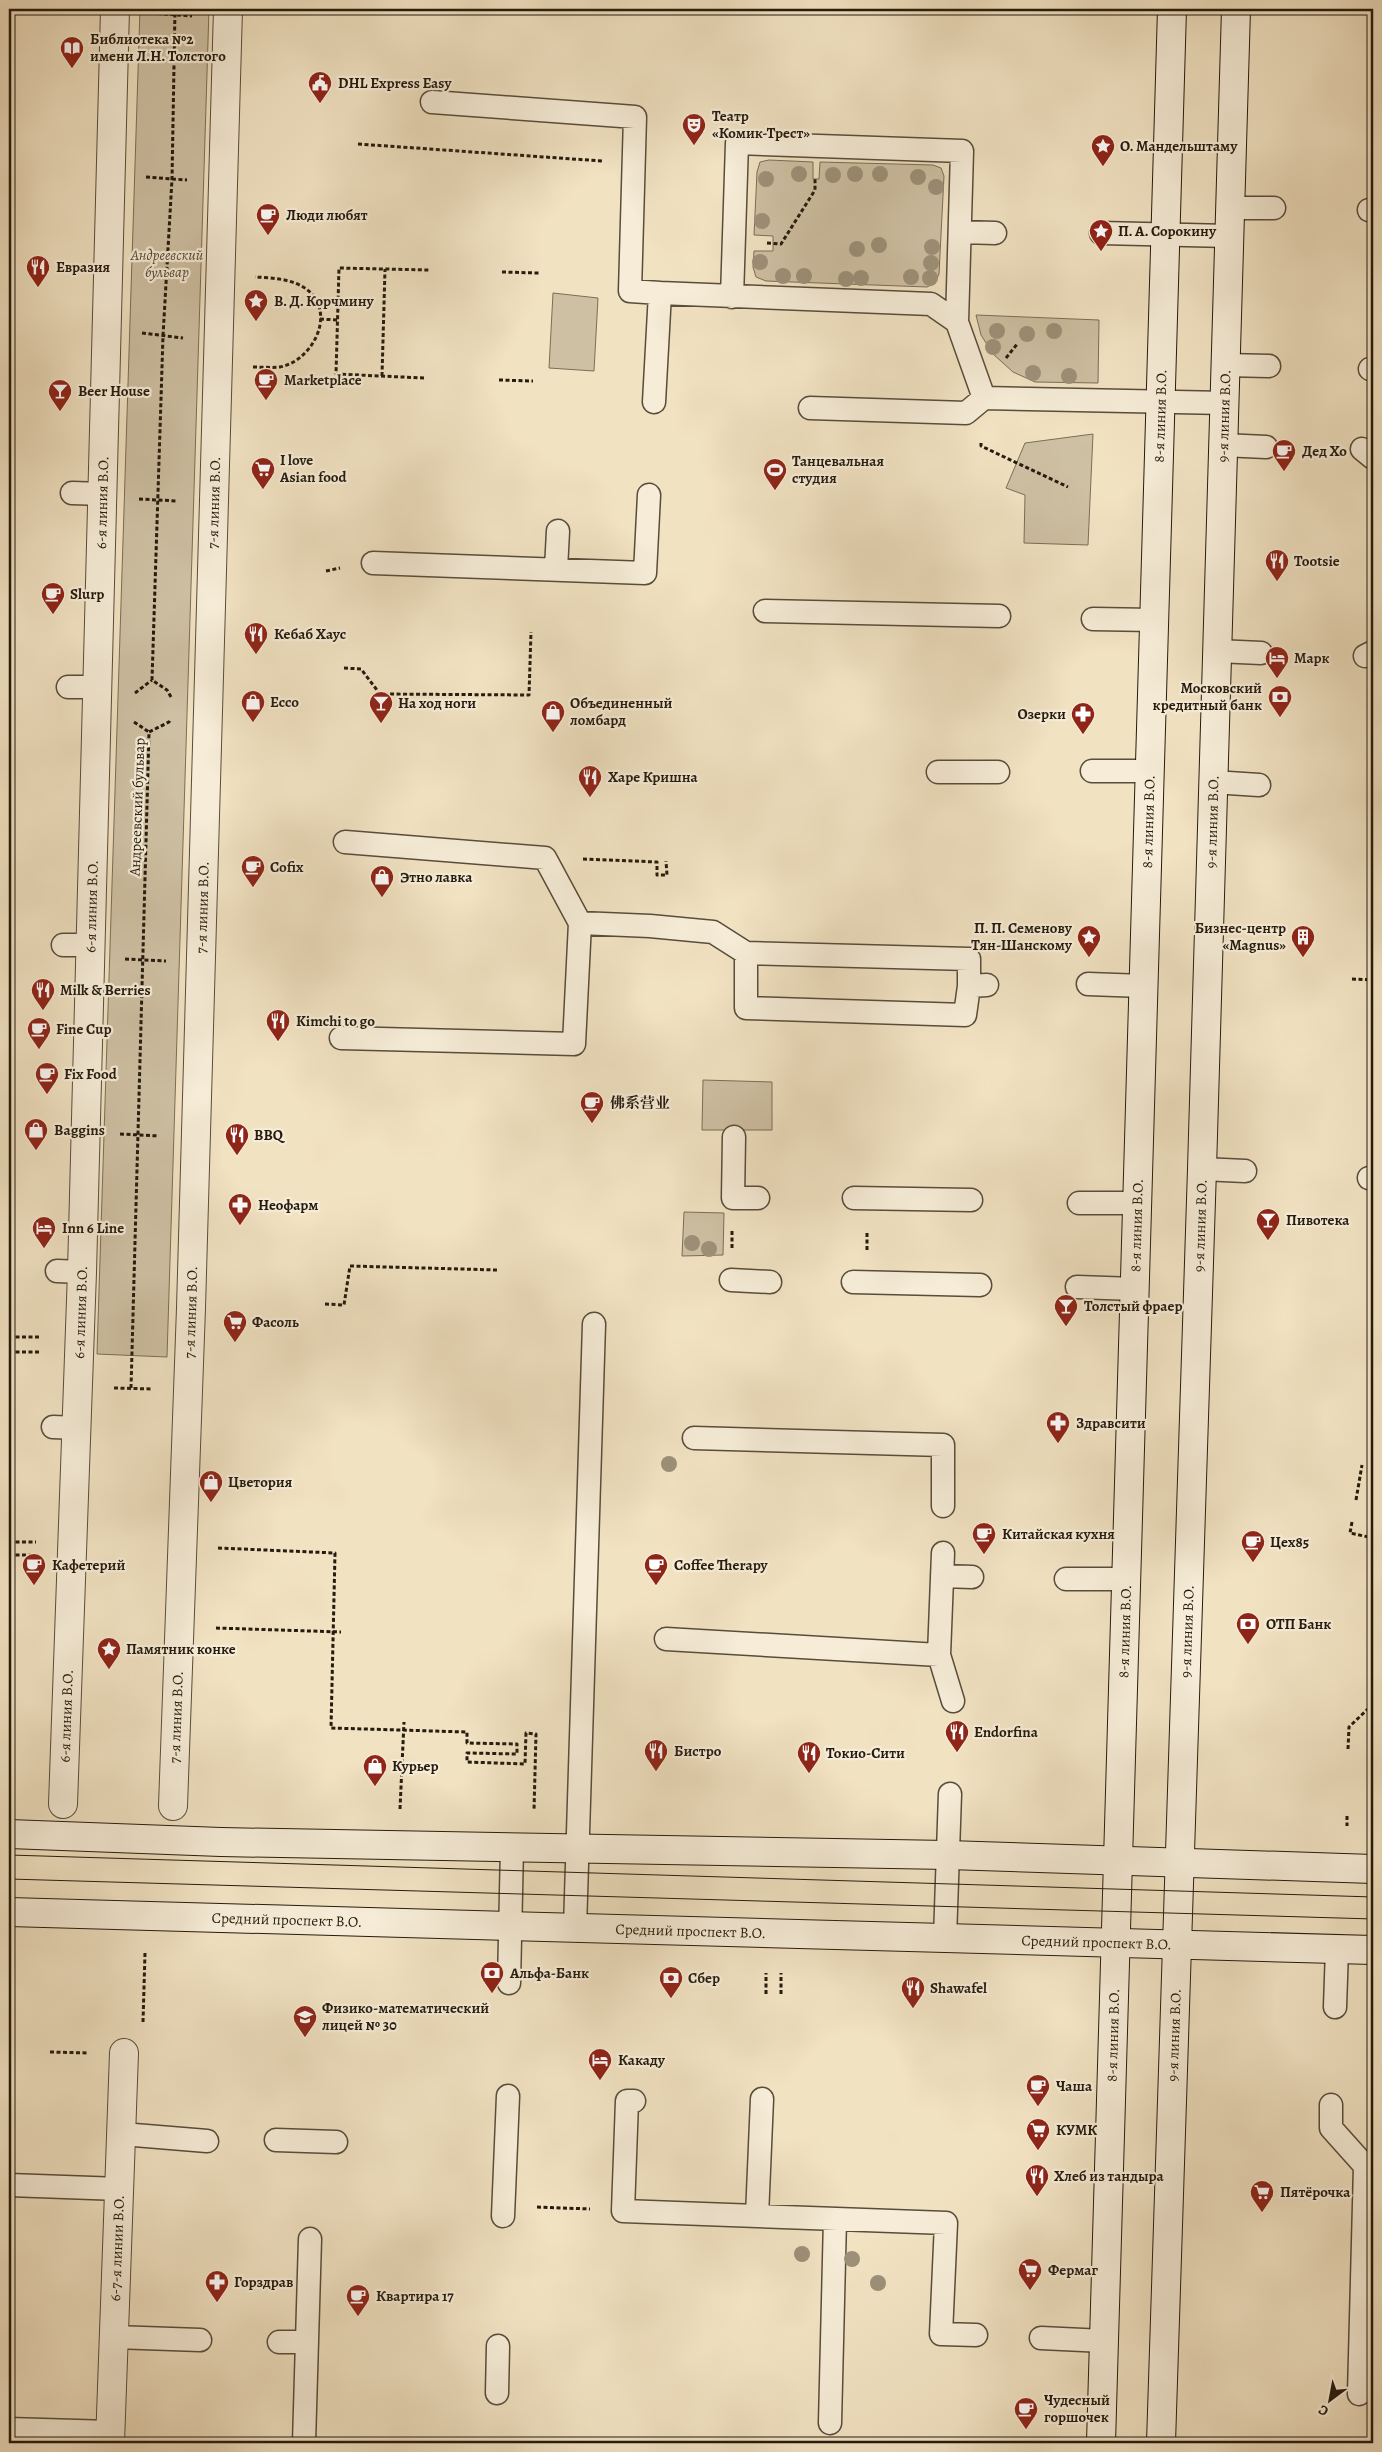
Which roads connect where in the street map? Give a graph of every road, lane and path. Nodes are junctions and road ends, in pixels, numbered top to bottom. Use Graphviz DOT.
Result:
graph roads {
  1 [pos="115,9"];
  2 [pos="175,9"];
  3 [pos="1172,9"];
  4 [pos="1236,9"];
  5 [pos="228,14"];
  6 [pos="175,15"];
  7 [pos="432,102"];
  8 [pos="358,144"];
  9 [pos="816,147"];
  10 [pos="634,163"];
  11 [pos="111,175"];
  12 [pos="172,179"];
  13 [pos="223,183"];
  14 [pos="1230,208"];
  15 [pos="1274,208"];
  16 [pos="961,232"];
  17 [pos="995,233"];
  18 [pos="1101,233"];
  19 [pos="1165,234"];
  20 [pos="1229,236"];
  21 [pos="734,243"];
  22 [pos="386,269"];
  23 [pos="429,270"];
  24 [pos="502,272"];
  25 [pos="539,273"];
  26 [pos="220,276"];
  27 [pos="660,293"];
  28 [pos="732,296"];
  29 [pos="320,319"];
  30 [pos="337,320"];
  31 [pos="957,322"];
  32 [pos="107,330"];
  33 [pos="164,336"];
  34 [pos="218,354"];
  35 [pos="1226,364"];
  36 [pos="1269,366"];
  37 [pos="382,376"];
  38 [pos="424,378"];
  39 [pos="499,380"];
  40 [pos="533,381"];
  41 [pos="984,398"];
  42 [pos="654,402"];
  43 [pos="1160,402"];
  44 [pos="1225,404"];
  45 [pos="810,408"];
  46 [pos="1223,445"];
  47 [pos="1266,447"];
  48 [pos="72,493"];
  49 [pos="649,495"];
  50 [pos="103,496"];
  51 [pos="158,500"];
  52 [pos="213,503"];
  53 [pos="558,531"];
  54 [pos="373,563"];
  55 [pos="556,569"];
  56 [pos="765,611"];
  57 [pos="999,616"];
  58 [pos="1094,619"];
  59 [pos="1154,620"];
  60 [pos="531,632"];
  61 [pos="1218,651"];
  62 [pos="1261,652"];
  63 [pos="344,668"];
  64 [pos="152,680"];
  65 [pos="68,687"];
  66 [pos="98,688"];
  67 [pos="132,698"];
  68 [pos="171,699"];
  69 [pos="131,714"];
  70 [pos="172,715"];
  71 [pos="149,732"];
  72 [pos="1092,771"];
  73 [pos="1150,771"];
  74 [pos="938,772"];
  75 [pos="998,772"];
  76 [pos="1213,782"];
  77 [pos="1259,785"];
  78 [pos="345,842"];
  79 [pos="545,858"];
  80 [pos="666,861"];
  81 [pos="580,922"];
  82 [pos="63,944"];
  83 [pos="91,951"];
  84 [pos="746,953"];
  85 [pos="144,960"];
  86 [pos="199,962"];
  87 [pos="1352,979"];
  88 [pos="1373,980"];
  89 [pos="1088,984"];
  90 [pos="1143,986"];
  91 [pos="341,1038"];
  92 [pos="86,1134"];
  93 [pos="139,1135"];
  94 [pos="195,1137"];
  95 [pos="734,1137"];
  96 [pos="1202,1169"];
  97 [pos="1245,1171"];
  98 [pos="733,1198"];
  99 [pos="758,1198"];
  100 [pos="861,1198"];
  101 [pos="971,1200"];
  102 [pos="1080,1203"];
  103 [pos="1137,1203"];
  104 [pos="497,1270"];
  105 [pos="731,1280"];
  106 [pos="770,1282"];
  107 [pos="860,1282"];
  108 [pos="980,1285"];
  109 [pos="1077,1287"];
  110 [pos="1135,1289"];
  111 [pos="324,1304"];
  112 [pos="594,1324"];
  113 [pos="39,1337"];
  114 [pos="9,1338"];
  115 [pos="9,1352"];
  116 [pos="39,1352"];
  117 [pos="79,1386"];
  118 [pos="131,1388"];
  119 [pos="186,1390"];
  120 [pos="694,1438"];
  121 [pos="1362,1465"];
  122 [pos="1356,1500"];
  123 [pos="943,1506"];
  124 [pos="1352,1522"];
  125 [pos="1373,1538"];
  126 [pos="9,1542"];
  127 [pos="41,1542"];
  128 [pos="182,1547"];
  129 [pos="944,1553"];
  130 [pos="9,1555"];
  131 [pos="38,1555"];
  132 [pos="942,1576"];
  133 [pos="972,1577"];
  134 [pos="1066,1579"];
  135 [pos="1126,1579"];
  136 [pos="180,1626"];
  137 [pos="333,1632"];
  138 [pos="340,1632"];
  139 [pos="666,1639"];
  140 [pos="939,1655"];
  141 [pos="1373,1688"];
  142 [pos="953,1701"];
  143 [pos="404,1722"];
  144 [pos="403,1730"];
  145 [pos="1348,1749"];
  146 [pos="950,1794"];
  147 [pos="63,1804"];
  148 [pos="173,1806"];
  149 [pos="400,1812"];
  150 [pos="534,1816"];
  151 [pos="1347,1816"];
  152 [pos="1347,1826"];
  153 [pos="9,1834"];
  154 [pos="512,1847"];
  155 [pos="577,1848"];
  156 [pos="948,1854"];
  157 [pos="1118,1860"];
  158 [pos="1180,1862"];
  159 [pos="1373,1869"];
  160 [pos="9,1912"];
  161 [pos="510,1926"];
  162 [pos="575,1928"];
  163 [pos="945,1938"];
  164 [pos="1115,1943"];
  165 [pos="1177,1945"];
  166 [pos="1337,1949"];
  167 [pos="1373,1950"];
  168 [pos="766,1972"];
  169 [pos="781,1973"];
  170 [pos="509,1983"];
  171 [pos="766,1994"];
  172 [pos="781,1994"];
  173 [pos="1335,2007"];
  174 [pos="124,2053"];
  175 [pos="508,2096"];
  176 [pos="762,2099"];
  177 [pos="634,2101"];
  178 [pos="1331,2105"];
  179 [pos="122,2134"];
  180 [pos="276,2140"];
  181 [pos="207,2141"];
  182 [pos="336,2142"];
  183 [pos="9,2185"];
  184 [pos="120,2189"];
  185 [pos="591,2209"];
  186 [pos="503,2211"];
  187 [pos="758,2216"];
  188 [pos="835,2219"];
  189 [pos="310,2239"];
  190 [pos="976,2336"];
  191 [pos="114,2337"];
  192 [pos="1041,2338"];
  193 [pos="200,2340"];
  194 [pos="1104,2341"];
  195 [pos="279,2342"];
  196 [pos="307,2342"];
  197 [pos="498,2346"];
  198 [pos="496,2393"];
  199 [pos="1359,2394"];
  200 [pos="830,2423"];
  201 [pos="9,2429"];
  202 [pos="110,2438"];
  203 [pos="304,2443"];
  204 [pos="1101,2443"];
  205 [pos="1161,2443"];
  1 -- 6 [label="path"];
  1 -- 11 [label="main road, 6-я линия В.О."];
  2 -- 6 [label="path"];
  3 -- 19 [label="main road, 8-я линия В.О."];
  4 -- 14 [label="main road, 9-я линия В.О."];
  5 -- 6 [label="path"];
  5 -- 13 [label="main road, 7-я линия В.О."];
  6 -- 12 [label="path"];
  7 -- 10 [label="lane"];
  8 -- 10 [label="path"];
  9 -- 16 [label="lane"];
  9 -- 21 [label="path"];
  9 -- 21 [label="lane"];
  10 -- 27 [label="lane"];
  11 -- 12 [label="path"];
  11 -- 32 [label="main road, 6-я линия В.О."];
  12 -- 13 [label="path"];
  12 -- 33 [label="path"];
  13 -- 26 [label="main road, 7-я линия В.О."];
  14 -- 15 [label="lane"];
  14 -- 20 [label="main road, 9-я линия В.О."];
  16 -- 17 [label="lane"];
  16 -- 31 [label="lane"];
  18 -- 19 [label="lane"];
  19 -- 20 [label="lane"];
  19 -- 43 [label="main road, 8-я линия В.О."];
  20 -- 35 [label="main road, 9-я линия В.О."];
  21 -- 28 [label="lane"];
  22 -- 23 [label="path"];
  22 -- 30 [label="path"];
  22 -- 37 [label="path"];
  24 -- 25 [label="path"];
  26 -- 29 [label="path"];
  26 -- 34 [label="main road, 7-я линия В.О."];
  27 -- 28 [label="lane"];
  27 -- 42 [label="lane"];
  28 -- 31 [label="lane"];
  29 -- 30 [label="path"];
  29 -- 34 [label="path"];
  30 -- 37 [label="path"];
  31 -- 41 [label="lane"];
  32 -- 33 [label="path"];
  32 -- 50 [label="main road, 6-я линия В.О."];
  33 -- 34 [label="path"];
  33 -- 51 [label="path"];
  34 -- 52 [label="main road, 7-я линия В.О."];
  35 -- 36 [label="lane"];
  35 -- 44 [label="main road, 9-я линия В.О."];
  37 -- 38 [label="path"];
  39 -- 40 [label="path"];
  41 -- 43 [label="lane"];
  41 -- 45 [label="lane"];
  43 -- 44 [label="lane"];
  43 -- 59 [label="main road, 8-я линия В.О."];
  44 -- 46 [label="main road, 9-я линия В.О."];
  46 -- 47 [label="lane"];
  46 -- 61 [label="main road, 9-я линия В.О."];
  48 -- 50 [label="lane"];
  49 -- 55 [label="lane"];
  50 -- 51 [label="path"];
  50 -- 66 [label="main road, 6-я линия В.О."];
  51 -- 52 [label="path"];
  51 -- 64 [label="path"];
  52 -- 86 [label="main road, 7-я линия В.О."];
  53 -- 55 [label="lane"];
  54 -- 55 [label="lane"];
  56 -- 57 [label="lane"];
  58 -- 59 [label="lane"];
  59 -- 73 [label="main road, 8-я линия В.О."];
  60 -- 63 [label="path"];
  61 -- 62 [label="lane"];
  61 -- 76 [label="main road, 9-я линия В.О."];
  64 -- 67 [label="path"];
  64 -- 68 [label="path"];
  65 -- 66 [label="lane"];
  66 -- 83 [label="main road, 6-я линия В.О."];
  69 -- 71 [label="path"];
  70 -- 71 [label="path, Андреевский бульвар"];
  71 -- 85 [label="path, Андреевский бульвар"];
  72 -- 73 [label="lane"];
  73 -- 90 [label="main road, 8-я линия В.О."];
  74 -- 75 [label="lane"];
  76 -- 77 [label="lane"];
  76 -- 96 [label="main road, 9-я линия В.О."];
  78 -- 79 [label="lane"];
  79 -- 80 [label="path"];
  79 -- 81 [label="lane"];
  81 -- 84 [label="lane"];
  81 -- 91 [label="lane"];
  82 -- 83 [label="lane"];
  83 -- 85 [label="path"];
  83 -- 92 [label="main road, 6-я линия В.О."];
  84 -- 84 [label="lane"];
  85 -- 86 [label="path"];
  85 -- 93 [label="path, Андреевский бульвар"];
  86 -- 94 [label="main road, 7-я линия В.О."];
  87 -- 88 [label="path"];
  89 -- 90 [label="lane"];
  90 -- 103 [label="main road, 8-я линия В.О."];
  92 -- 93 [label="path"];
  92 -- 117 [label="main road, 6-я линия В.О."];
  93 -- 94 [label="path"];
  93 -- 118 [label="path, Андреевский бульвар"];
  94 -- 119 [label="main road, 7-я линия В.О."];
  95 -- 98 [label="lane"];
  96 -- 97 [label="lane"];
  96 -- 158 [label="main road, 9-я линия В.О."];
  98 -- 99 [label="lane"];
  98 -- 105 [label="path"];
  100 -- 101 [label="lane"];
  100 -- 107 [label="path"];
  102 -- 103 [label="lane"];
  103 -- 110 [label="main road, 8-я линия В.О."];
  104 -- 111 [label="path"];
  105 -- 106 [label="lane"];
  107 -- 108 [label="lane"];
  109 -- 110 [label="lane"];
  110 -- 135 [label="main road, 8-я линия В.О."];
  112 -- 155 [label="lane"];
  113 -- 114 [label="path"];
  115 -- 116 [label="path"];
  117 -- 118 [label="path"];
  117 -- 147 [label="main road, 6-я линия В.О."];
  118 -- 119 [label="path"];
  119 -- 128 [label="main road, 7-я линия В.О."];
  120 -- 123 [label="lane"];
  121 -- 122 [label="path"];
  124 -- 125 [label="path"];
  126 -- 127 [label="path"];
  128 -- 136 [label="main road, 7-я линия В.О."];
  128 -- 137 [label="path"];
  129 -- 132 [label="lane"];
  130 -- 131 [label="path"];
  132 -- 133 [label="lane"];
  132 -- 140 [label="lane"];
  134 -- 135 [label="lane"];
  135 -- 157 [label="main road, 8-я линия В.О."];
  136 -- 137 [label="path"];
  136 -- 148 [label="main road, 7-я линия В.О."];
  137 -- 138 [label="path"];
  137 -- 144 [label="path"];
  139 -- 140 [label="lane"];
  140 -- 142 [label="lane"];
  141 -- 145 [label="path"];
  143 -- 144 [label="path"];
  144 -- 149 [label="path"];
  144 -- 150 [label="path"];
  146 -- 156 [label="lane"];
  151 -- 152 [label="path"];
  153 -- 154 [label="main road"];
  154 -- 155 [label="main road"];
  154 -- 161 [label="lane"];
  155 -- 156 [label="main road"];
  155 -- 162 [label="lane"];
  156 -- 157 [label="main road"];
  156 -- 163 [label="lane"];
  157 -- 158 [label="main road"];
  157 -- 164 [label="main road, 8-я линия В.О."];
  158 -- 159 [label="main road"];
  158 -- 165 [label="main road, 9-я линия В.О."];
  160 -- 161 [label="main road, Средний проспект В.О."];
  161 -- 162 [label="main road, Средний проспект В.О."];
  161 -- 170 [label="lane"];
  162 -- 163 [label="main road, Средний проспект В.О."];
  163 -- 164 [label="main road, Средний проспект В.О."];
  164 -- 165 [label="main road, Средний проспект В.О."];
  164 -- 194 [label="main road, 8-я линия В.О."];
  165 -- 166 [label="main road, Средний проспект В.О."];
  165 -- 205 [label="main road, 9-я линия В.О."];
  166 -- 167 [label="main road, Средний проспект В.О."];
  166 -- 173 [label="lane"];
  168 -- 171 [label="path"];
  169 -- 172 [label="path"];
  174 -- 179 [label="main road, 6-7-я линии В.О."];
  175 -- 186 [label="lane"];
  176 -- 187 [label="lane"];
  177 -- 187 [label="lane"];
  178 -- 199 [label="lane"];
  179 -- 181 [label="lane"];
  179 -- 184 [label="main road, 6-7-я линии В.О."];
  180 -- 182 [label="lane"];
  183 -- 184 [label="lane"];
  184 -- 191 [label="main road, 6-7-я линии В.О."];
  185 -- 186 [label="path"];
  187 -- 188 [label="lane"];
  188 -- 190 [label="lane"];
  188 -- 200 [label="lane"];
  189 -- 196 [label="lane"];
  191 -- 193 [label="lane"];
  191 -- 202 [label="main road, 6-7-я линии В.О."];
  192 -- 194 [label="lane"];
  194 -- 204 [label="main road, 8-я линия В.О."];
  195 -- 196 [label="lane"];
  196 -- 203 [label="lane"];
  197 -- 198 [label="lane"];
  201 -- 202 [label="lane"];
}
